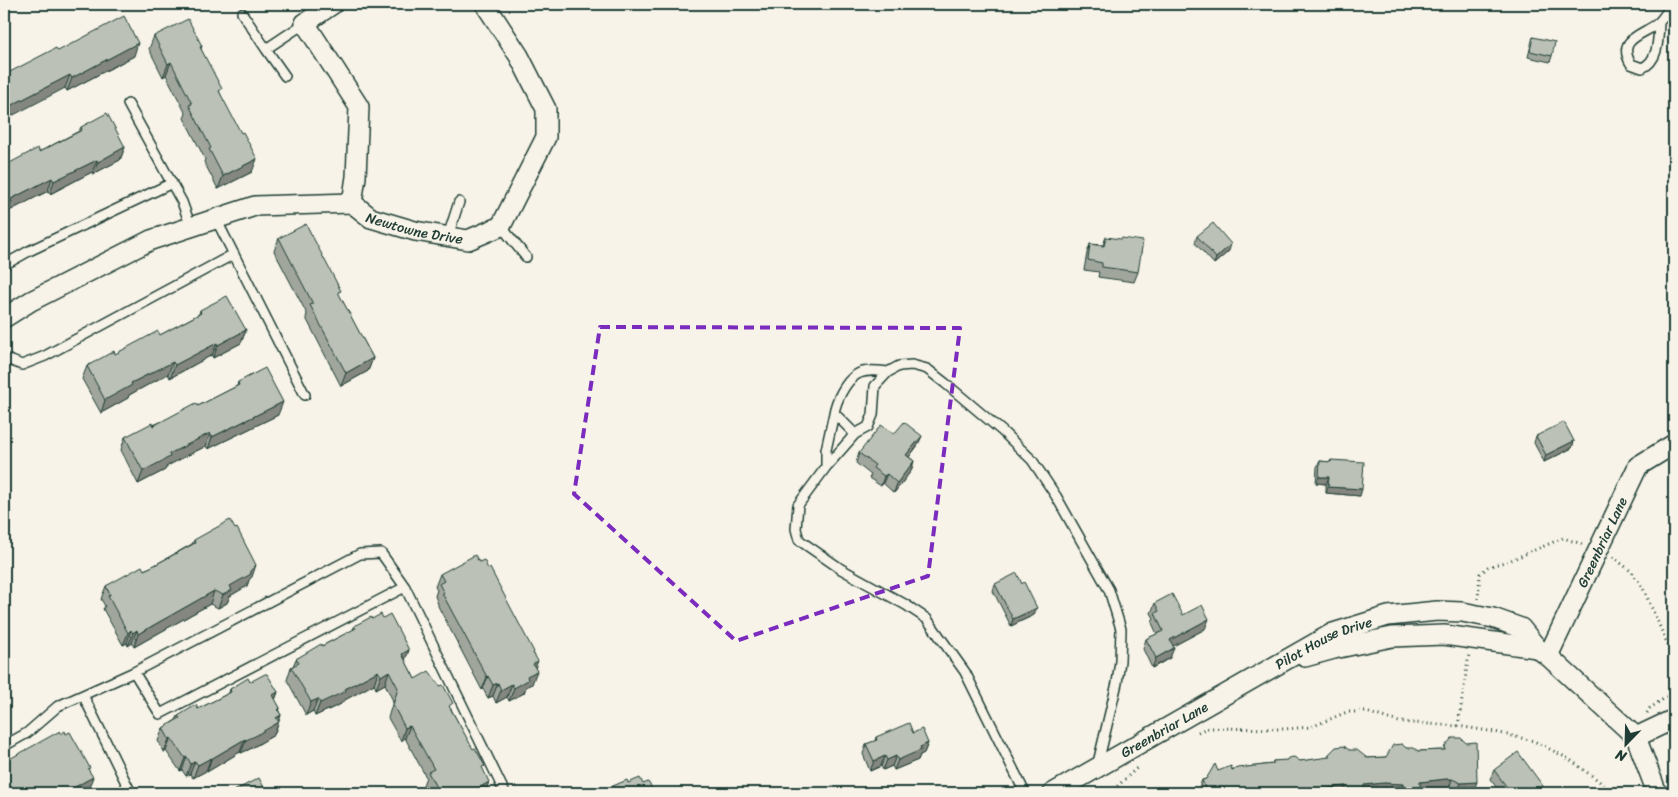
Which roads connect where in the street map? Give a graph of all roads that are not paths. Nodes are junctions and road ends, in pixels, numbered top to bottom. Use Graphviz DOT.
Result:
graph roads {
  1 [pos="333,4"];
  2 [pos="485,4"];
  3 [pos="1672,4"];
  4 [pos="242,13"];
  5 [pos="306,23"];
  6 [pos="1659,23"];
  7 [pos="266,49"];
  8 [pos="285,76"];
  9 [pos="128,104"];
  10 [pos="172,183"];
  11 [pos="459,202"];
  12 [pos="352,203"];
  13 [pos="216,219"];
  14 [pos="501,226"];
  15 [pos="190,227"];
  16 [pos="448,236"];
  17 [pos="234,254"];
  18 [pos="526,257"];
  19 [pos="4,265"];
  20 [pos="4,318"];
  21 [pos="4,358"];
  22 [pos="888,372"];
  23 [pos="305,395"];
  24 [pos="834,413"];
  25 [pos="854,434"];
  26 [pos="1674,444"];
  27 [pos="826,467"];
  28 [pos="405,587"];
  29 [pos="1542,652"];
  30 [pos="1275,666"];
  31 [pos="134,672"];
  32 [pos="83,695"];
  33 [pos="1674,720"];
  34 [pos="1636,737"];
  35 [pos="4,746"];
  36 [pos="1097,768"];
  37 [pos="131,793"];
  38 [pos="505,793"];
  39 [pos="1025,793"];
  40 [pos="1052,793"];
  41 [pos="1657,793"];
  1 -- 5 [label="street"];
  2 -- 14 [label="street"];
  3 -- 6 [label="lane"];
  4 -- 7 [label="lane"];
  5 -- 7 [label="lane"];
  5 -- 12 [label="street, Newtowne Drive"];
  6 -- 6 [label="lane"];
  7 -- 8 [label="lane"];
  9 -- 10 [label="lane"];
  10 -- 15 [label="lane"];
  10 -- 19 [label="lane"];
  11 -- 16 [label="lane"];
  12 -- 13 [label="street, Newtowne Drive"];
  12 -- 16 [label="street, Newtowne Drive"];
  13 -- 15 [label="street, Newtowne Drive"];
  13 -- 17 [label="lane"];
  14 -- 16 [label="street, Newtowne Drive"];
  14 -- 18 [label="lane"];
  15 -- 20 [label="street, Newtowne Drive"];
  17 -- 21 [label="lane"];
  17 -- 23 [label="lane"];
  22 -- 24 [label="lane"];
  22 -- 25 [label="lane"];
  22 -- 36 [label="lane"];
  24 -- 25 [label="lane"];
  24 -- 27 [label="lane"];
  25 -- 27 [label="lane"];
  26 -- 29 [label="street, Greenbriar Lane"];
  27 -- 39 [label="lane"];
  28 -- 31 [label="lane"];
  28 -- 31 [label="lane"];
  28 -- 38 [label="lane"];
  29 -- 30 [label="street, Pilot House Drive"];
  29 -- 30 [label="street, Pilot House Drive"];
  29 -- 34 [label="street, Pilot House Drive"];
  30 -- 36 [label="street, Greenbriar Lane"];
  31 -- 32 [label="lane"];
  32 -- 35 [label="lane"];
  32 -- 37 [label="lane"];
  33 -- 34 [label="street"];
  34 -- 41 [label="street, Pilot House Drive"];
  36 -- 40 [label="street, Greenbriar Lane"];
}
